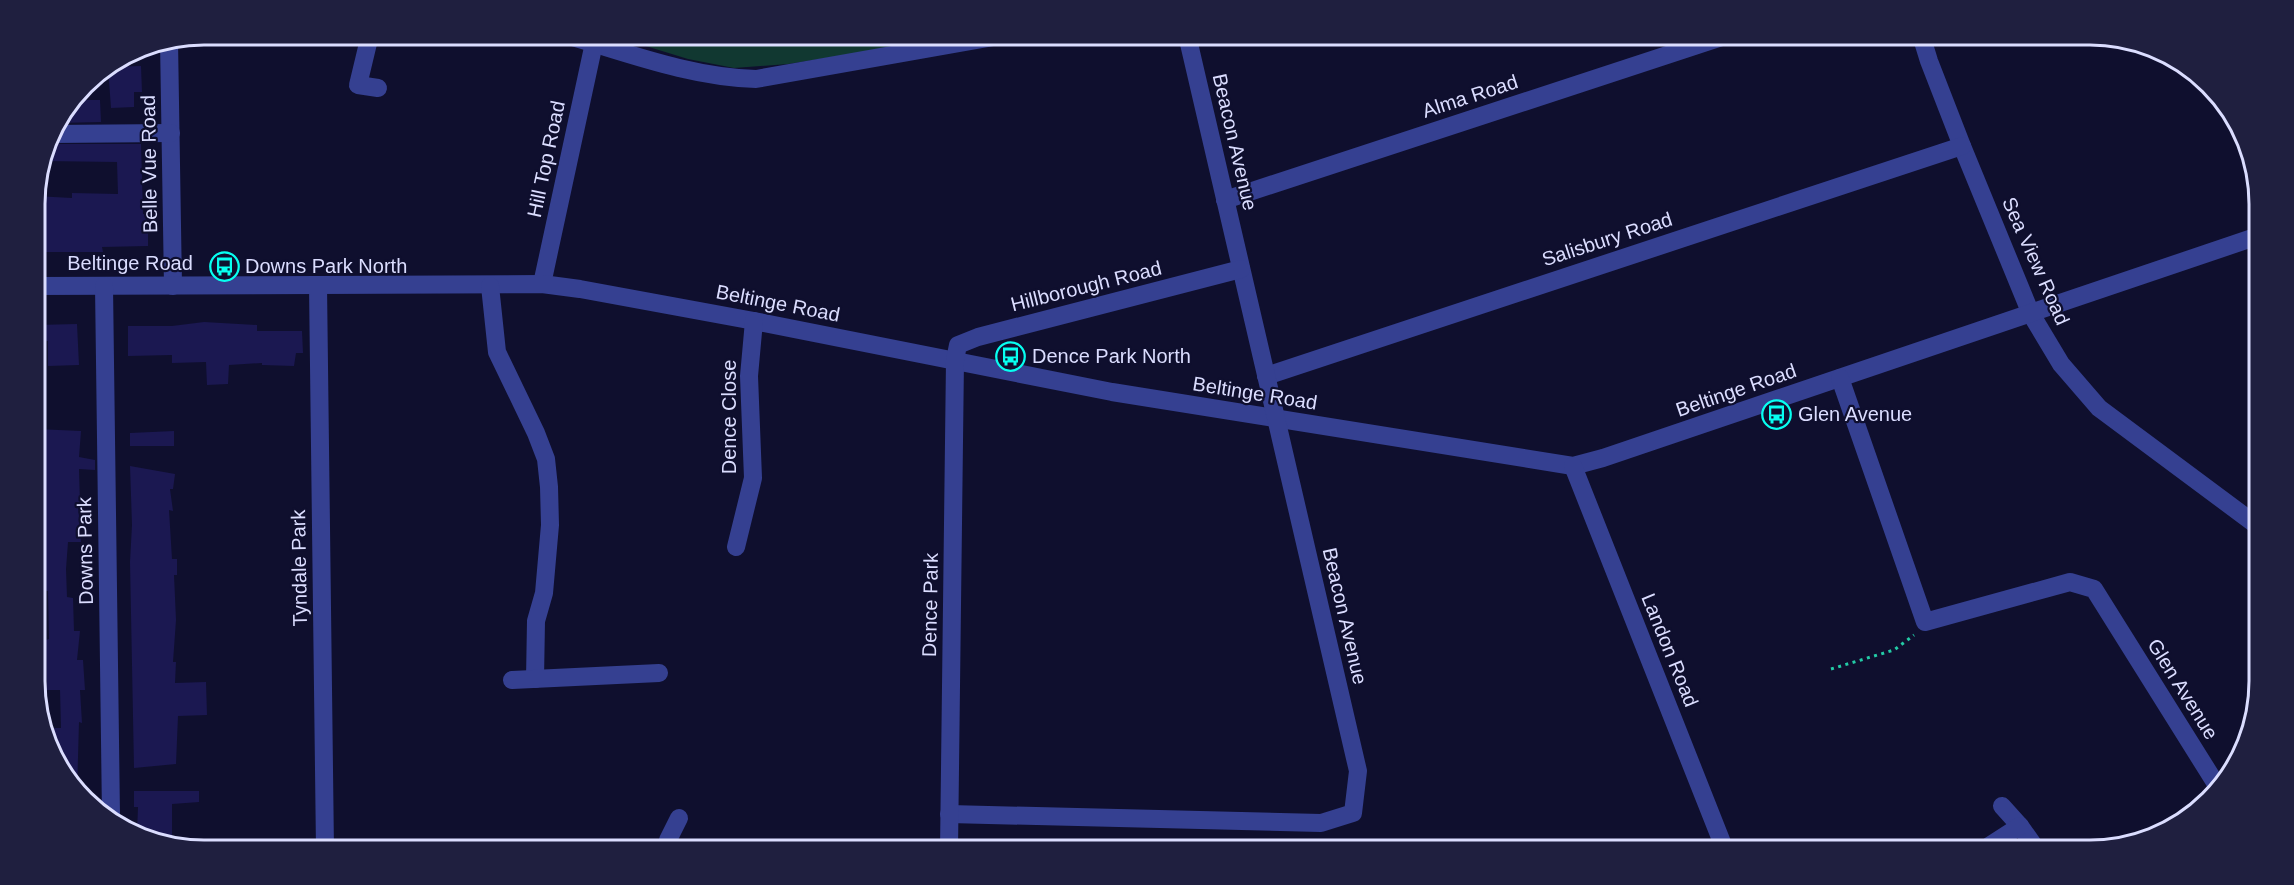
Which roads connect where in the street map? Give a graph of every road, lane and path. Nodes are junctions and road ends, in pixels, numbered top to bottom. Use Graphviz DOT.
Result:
graph roads {
  1 [pos="367,45"];
  2 [pos="594,45"];
  3 [pos="601,45"];
  4 [pos="944,45"];
  5 [pos="1190,45"];
  6 [pos="1695,45"];
  7 [pos="1924,45"];
  8 [pos="169,49"];
  9 [pos="378,88"];
  10 [pos="171,133"];
  11 [pos="61,134"];
  12 [pos="1962,146"];
  13 [pos="1225,200"];
  14 [pos="2249,239"];
  15 [pos="1241,269"];
  16 [pos="542,284"];
  17 [pos="318,285"];
  18 [pos="45,286"];
  19 [pos="104,286"];
  20 [pos="173,286"];
  21 [pos="490,286"];
  22 [pos="2031,314"];
  23 [pos="754,321"];
  24 [pos="955,360"];
  25 [pos="1266,376"];
  26 [pos="1840,378"];
  27 [pos="1276,420"];
  28 [pos="1573,466"];
  29 [pos="2249,520"];
  30 [pos="736,547"];
  31 [pos="1926,622"];
  32 [pos="1831,669"];
  33 [pos="659,673"];
  34 [pos="535,679"];
  35 [pos="512,680"];
  36 [pos="2214,780"];
  37 [pos="2002,806"];
  38 [pos="111,809"];
  39 [pos="950,814"];
  40 [pos="679,818"];
  41 [pos="2020,826"];
  42 [pos="325,840"];
  43 [pos="668,840"];
  44 [pos="949,840"];
  45 [pos="1721,840"];
  46 [pos="1998,840"];
  47 [pos="2030,840"];
  1 -- 9 [label="street"];
  2 -- 16 [label="street, Hill Top Road"];
  3 -- 4 [label="street"];
  5 -- 13 [label="street, Beacon Avenue"];
  6 -- 13 [label="street, Alma Road"];
  7 -- 12 [label="street, Sea View Road"];
  8 -- 10 [label="street, Belle Vue Road"];
  10 -- 11 [label="street"];
  10 -- 20 [label="street, Belle Vue Road"];
  12 -- 22 [label="street, Sea View Road"];
  12 -- 25 [label="street, Salisbury Road"];
  13 -- 15 [label="street, Beacon Avenue"];
  14 -- 22 [label="street, Beltinge Road"];
  15 -- 24 [label="street, Hillborough Road"];
  15 -- 25 [label="street, Beacon Avenue"];
  16 -- 21 [label="street, Beltinge Road"];
  16 -- 23 [label="street, Beltinge Road"];
  17 -- 20 [label="street, Beltinge Road"];
  17 -- 21 [label="street, Beltinge Road"];
  17 -- 42 [label="street, Tyndale Park"];
  18 -- 19 [label="street, Beltinge Road"];
  19 -- 20 [label="street, Beltinge Road"];
  19 -- 38 [label="street, Downs Park"];
  21 -- 34 [label="street"];
  22 -- 26 [label="street, Beltinge Road"];
  22 -- 29 [label="street, Sea View Road"];
  23 -- 24 [label="street, Beltinge Road"];
  23 -- 30 [label="street, Dence Close"];
  24 -- 27 [label="street, Beltinge Road"];
  24 -- 39 [label="street, Dence Park"];
  25 -- 27 [label="street, Beacon Avenue"];
  26 -- 28 [label="street, Beltinge Road"];
  26 -- 31 [label="street"];
  27 -- 28 [label="street, Beltinge Road"];
  27 -- 39 [label="street, Beacon Avenue"];
  28 -- 45 [label="street, Landon Road"];
  31 -- 32 [label="path"];
  31 -- 36 [label="street, Glen Avenue"];
  33 -- 34 [label="street"];
  34 -- 35 [label="street"];
  37 -- 41 [label="street"];
  39 -- 44 [label="street, Dence Park"];
  40 -- 43 [label="street"];
  41 -- 46 [label="street"];
  41 -- 47 [label="street"];
}
